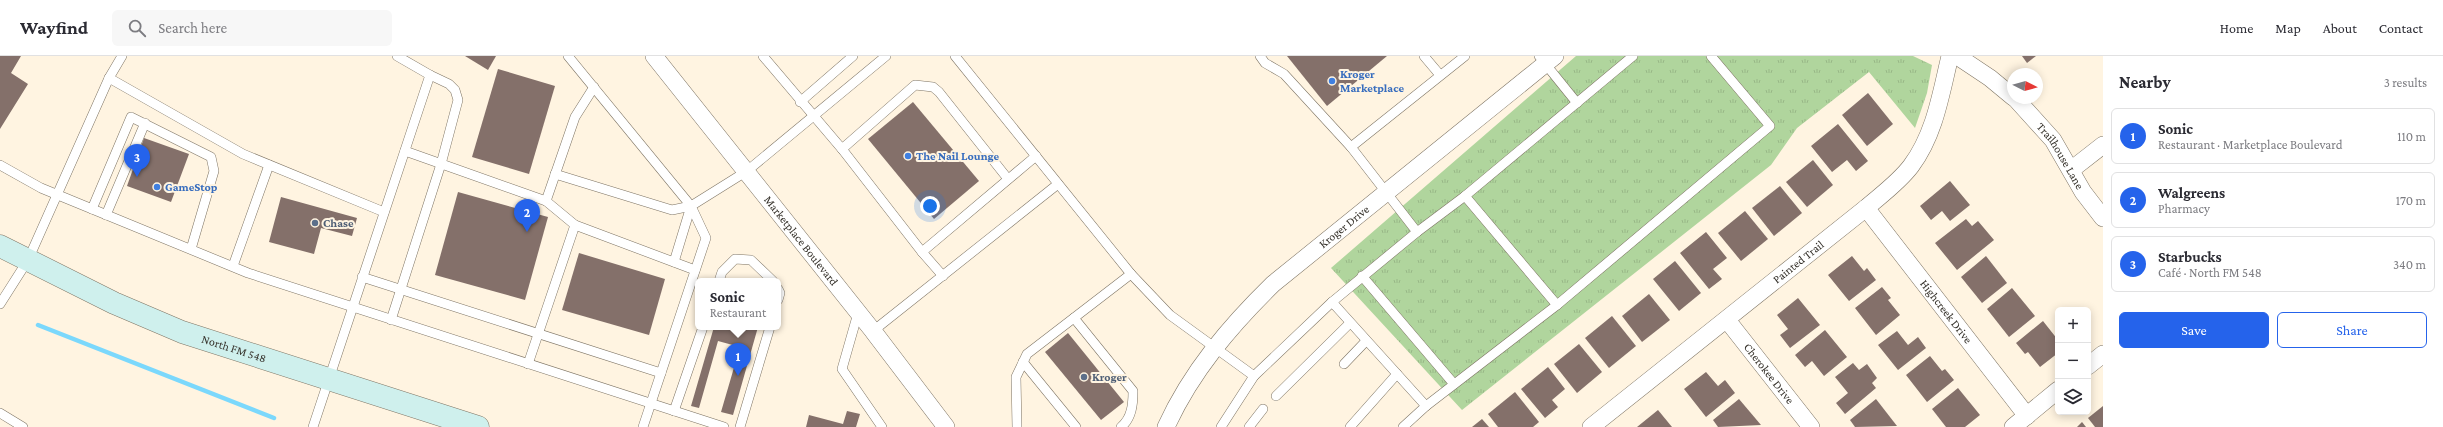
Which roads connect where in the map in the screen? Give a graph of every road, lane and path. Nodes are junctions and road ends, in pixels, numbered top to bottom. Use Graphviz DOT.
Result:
graph roads {
  1 [pos="122,56"];
  2 [pos="397,56"];
  3 [pos="568,56"];
  4 [pos="654,56"];
  5 [pos="762,56"];
  6 [pos="853,56"];
  7 [pos="886,56"];
  8 [pos="955,56"];
  9 [pos="1260,56"];
  10 [pos="1424,56"];
  11 [pos="1465,56"];
  12 [pos="1633,56"];
  13 [pos="1711,56"];
  14 [pos="1950,56"];
  15 [pos="1957,56"];
  16 [pos="1546,58"];
  17 [pos="430,75"];
  18 [pos="1440,75"];
  19 [pos="108,78"];
  20 [pos="594,87"];
  21 [pos="2007,91"];
  22 [pos="800,102"];
  23 [pos="1576,103"];
  24 [pos="2020,104"];
  25 [pos="812,117"];
  26 [pos="145,123"];
  27 [pos="2103,145"];
  28 [pos="1351,147"];
  29 [pos="842,149"];
  30 [pos="405,151"];
  31 [pos="1036,156"];
  32 [pos="441,164"];
  33 [pos="0,165"];
  34 [pos="269,165"];
  35 [pos="747,170"];
  36 [pos="2071,170"];
  37 [pos="555,174"];
  38 [pos="1008,179"];
  39 [pos="1058,184"];
  40 [pos="1386,192"];
  41 [pos="56,195"];
  42 [pos="1465,196"];
  43 [pos="546,201"];
  44 [pos="692,206"];
  45 [pos="1866,208"];
  46 [pos="92,209"];
  47 [pos="384,212"];
  48 [pos="106,215"];
  49 [pos="2103,218"];
  50 [pos="575,225"];
  51 [pos="1417,232"];
  52 [pos="0,246"];
  53 [pos="191,249"];
  54 [pos="922,252"];
  55 [pos="28,260"];
  56 [pos="674,262"];
  57 [pos="233,266"];
  58 [pos="695,270"];
  59 [pos="1131,274"];
  60 [pos="943,276"];
  61 [pos="1362,276"];
  62 [pos="362,277"];
  63 [pos="720,278"];
  64 [pos="769,278"];
  65 [pos="695,282"];
  66 [pos="401,290"];
  67 [pos="1332,302"];
  68 [pos="0,304"];
  69 [pos="1557,305"];
  70 [pos="352,307"];
  71 [pos="858,313"];
  72 [pos="1074,318"];
  73 [pos="391,320"];
  74 [pos="1726,320"];
  75 [pos="1350,323"];
  76 [pos="702,330"];
  77 [pos="769,330"];
  78 [pos="873,331"];
  79 [pos="539,334"];
  80 [pos="1366,341"];
  81 [pos="1216,346"];
  82 [pos="2103,354"];
  83 [pos="1023,362"];
  84 [pos="528,364"];
  85 [pos="1344,364"];
  86 [pos="2091,364"];
  87 [pos="661,373"];
  88 [pos="1397,374"];
  89 [pos="1254,376"];
  90 [pos="327,379"];
  91 [pos="1454,384"];
  92 [pos="2055,393"];
  93 [pos="1276,396"];
  94 [pos="651,404"];
  95 [pos="1426,406"];
  96 [pos="1263,409"];
  97 [pos="674,411"];
  98 [pos="0,413"];
  99 [pos="2027,416"];
  100 [pos="23,427"];
  101 [pos="313,427"];
  102 [pos="478,427"];
  103 [pos="643,427"];
  104 [pos="724,427"];
  105 [pos="740,427"];
  106 [pos="882,427"];
  107 [pos="946,427"];
  108 [pos="1017,427"];
  109 [pos="1076,427"];
  110 [pos="1122,427"];
  111 [pos="1166,427"];
  112 [pos="1221,427"];
  113 [pos="1248,427"];
  114 [pos="1350,427"];
  115 [pos="1403,427"];
  116 [pos="1591,427"];
  117 [pos="1811,427"];
  118 [pos="2013,427"];
  1 -- 19 [label="lane"];
  2 -- 17 [label="lane"];
  3 -- 20 [label="lane"];
  4 -- 35 [label="street, Marketplace Boulevard"];
  5 -- 22 [label="lane"];
  6 -- 22 [label="lane"];
  7 -- 25 [label="lane"];
  8 -- 31 [label="lane"];
  9 -- 28 [label="lane"];
  10 -- 18 [label="lane"];
  11 -- 18 [label="lane"];
  12 -- 23 [label="lane"];
  13 -- 69 [label="lane"];
  14 -- 45 [label="street, Painted Trail"];
  15 -- 21 [label="street, Trailhouse Lane"];
  16 -- 23 [label="lane"];
  16 -- 40 [label="street, Kroger Drive"];
  17 -- 30 [label="lane"];
  17 -- 32 [label="lane"];
  18 -- 28 [label="lane"];
  19 -- 34 [label="lane"];
  19 -- 41 [label="lane"];
  20 -- 37 [label="lane"];
  20 -- 44 [label="lane"];
  22 -- 25 [label="lane"];
  23 -- 42 [label="lane"];
  24 -- 36 [label="street, Trailhouse Lane"];
  25 -- 29 [label="lane"];
  25 -- 35 [label="lane"];
  26 -- 46 [label="lane"];
  26 -- 48 [label="lane"];
  26 -- 53 [label="lane"];
  27 -- 36 [label="street"];
  28 -- 40 [label="lane"];
  29 -- 38 [label="lane"];
  29 -- 54 [label="lane"];
  30 -- 32 [label="lane"];
  30 -- 47 [label="lane"];
  31 -- 38 [label="lane"];
  31 -- 39 [label="lane"];
  32 -- 43 [label="lane"];
  32 -- 66 [label="lane"];
  33 -- 41 [label="lane"];
  34 -- 47 [label="lane"];
  34 -- 57 [label="lane"];
  35 -- 44 [label="lane"];
  35 -- 71 [label="street, Marketplace Boulevard"];
  36 -- 49 [label="street, Trailhouse Lane"];
  37 -- 43 [label="lane"];
  37 -- 44 [label="lane"];
  38 -- 54 [label="lane"];
  39 -- 59 [label="lane"];
  39 -- 60 [label="lane"];
  40 -- 51 [label="lane"];
  40 -- 81 [label="street, Kroger Drive"];
  41 -- 46 [label="lane"];
  41 -- 55 [label="lane"];
  42 -- 51 [label="lane"];
  42 -- 69 [label="lane"];
  43 -- 50 [label="lane"];
  44 -- 56 [label="lane"];
  44 -- 58 [label="lane"];
  45 -- 74 [label="street, Painted Trail"];
  45 -- 99 [label="street, Highcreek Drive"];
  46 -- 48 [label="lane"];
  47 -- 62 [label="lane"];
  48 -- 53 [label="lane"];
  50 -- 56 [label="lane"];
  50 -- 79 [label="lane"];
  51 -- 61 [label="lane"];
  52 -- 55 [label="main road, North FM 548"];
  53 -- 57 [label="lane"];
  54 -- 60 [label="lane"];
  55 -- 68 [label="lane"];
  55 -- 90 [label="main road, North FM 548"];
  56 -- 58 [label="lane"];
  57 -- 70 [label="lane"];
  58 -- 65 [label="lane"];
  59 -- 72 [label="lane"];
  59 -- 81 [label="lane"];
  60 -- 78 [label="lane"];
  61 -- 67 [label="lane"];
  61 -- 91 [label="lane"];
  62 -- 66 [label="lane"];
  62 -- 70 [label="lane"];
  63 -- 64 [label="lane"];
  65 -- 87 [label="lane"];
  66 -- 73 [label="lane"];
  66 -- 79 [label="lane"];
  67 -- 75 [label="lane"];
  67 -- 89 [label="lane"];
  69 -- 91 [label="lane"];
  70 -- 73 [label="lane"];
  70 -- 90 [label="lane"];
  71 -- 78 [label="street, Marketplace Boulevard"];
  71 -- 106 [label="lane"];
  72 -- 83 [label="lane"];
  72 -- 110 [label="lane"];
  73 -- 84 [label="lane"];
  74 -- 116 [label="street, Painted Trail"];
  74 -- 117 [label="street, Cherokee Drive"];
  75 -- 80 [label="lane"];
  75 -- 93 [label="lane"];
  76 -- 97 [label="lane"];
  77 -- 105 [label="lane"];
  78 -- 107 [label="street, Marketplace Boulevard"];
  79 -- 84 [label="lane"];
  79 -- 87 [label="lane"];
  80 -- 85 [label="lane"];
  80 -- 88 [label="lane"];
  81 -- 89 [label="lane"];
  81 -- 111 [label="street, Kroger Drive"];
  82 -- 86 [label="street"];
  83 -- 108 [label="lane"];
  83 -- 109 [label="lane"];
  84 -- 94 [label="lane"];
  87 -- 94 [label="lane"];
  88 -- 95 [label="lane"];
  88 -- 114 [label="lane"];
  89 -- 112 [label="lane"];
  90 -- 101 [label="lane"];
  90 -- 102 [label="main road, North FM 548"];
  91 -- 95 [label="lane"];
  92 -- 99 [label="street"];
  94 -- 97 [label="lane"];
  94 -- 103 [label="lane"];
  95 -- 115 [label="lane"];
  96 -- 113 [label="lane"];
  97 -- 104 [label="lane"];
  98 -- 100 [label="lane"];
  99 -- 118 [label="street"];
}
